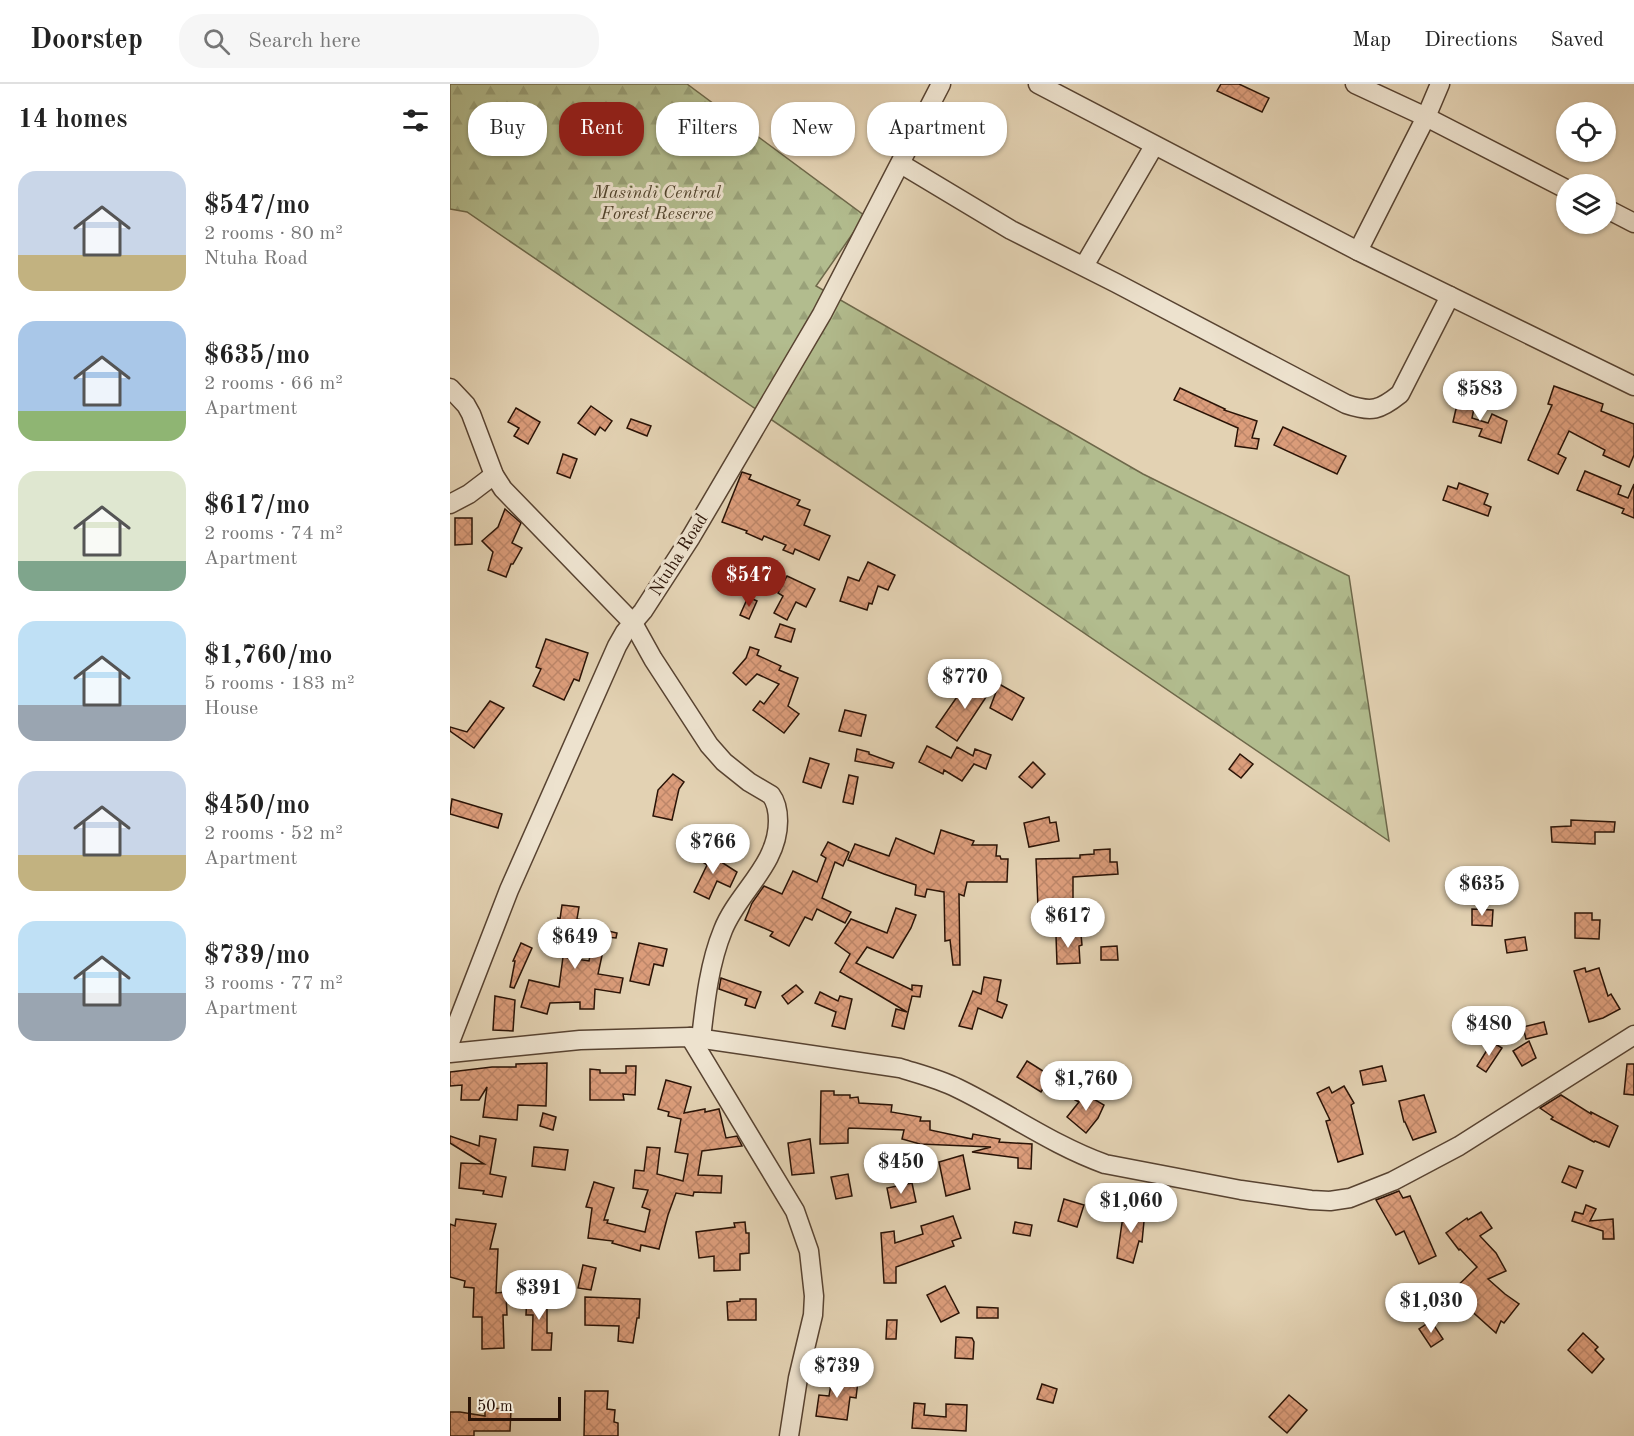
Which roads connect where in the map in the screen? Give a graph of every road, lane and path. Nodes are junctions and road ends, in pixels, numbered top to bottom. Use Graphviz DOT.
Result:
graph roads {
  1 [pos="941,84"];
  2 [pos="1038,84"];
  3 [pos="1355,84"];
  4 [pos="1440,84"];
  5 [pos="1426,117"];
  6 [pos="1154,146"];
  7 [pos="901,164"];
  8 [pos="1556,184"];
  9 [pos="1616,214"];
  10 [pos="1634,223"];
  11 [pos="1358,251"];
  12 [pos="1084,266"];
  13 [pos="1450,296"];
  14 [pos="1634,386"];
  15 [pos="450,388"];
  16 [pos="494,475"];
  17 [pos="450,504"];
  18 [pos="633,623"];
  19 [pos="1634,1035"];
  20 [pos="695,1038"];
  21 [pos="450,1042"];
  22 [pos="450,1053"];
  23 [pos="789,1436"];
  1 -- 7 [label="street, Ntuha Road"];
  2 -- 6 [label="street"];
  3 -- 5 [label="street"];
  4 -- 5 [label="street"];
  5 -- 8 [label="street"];
  5 -- 11 [label="street"];
  6 -- 11 [label="street"];
  6 -- 12 [label="street"];
  7 -- 12 [label="street"];
  7 -- 18 [label="street, Ntuha Road"];
  9 -- 10 [label="street"];
  11 -- 13 [label="street"];
  12 -- 13 [label="street"];
  13 -- 14 [label="street"];
  15 -- 16 [label="street"];
  16 -- 17 [label="street"];
  16 -- 18 [label="street"];
  18 -- 20 [label="street"];
  18 -- 21 [label="street, Ntuha Road"];
  19 -- 20 [label="street"];
  20 -- 22 [label="street"];
  20 -- 23 [label="street"];
}
